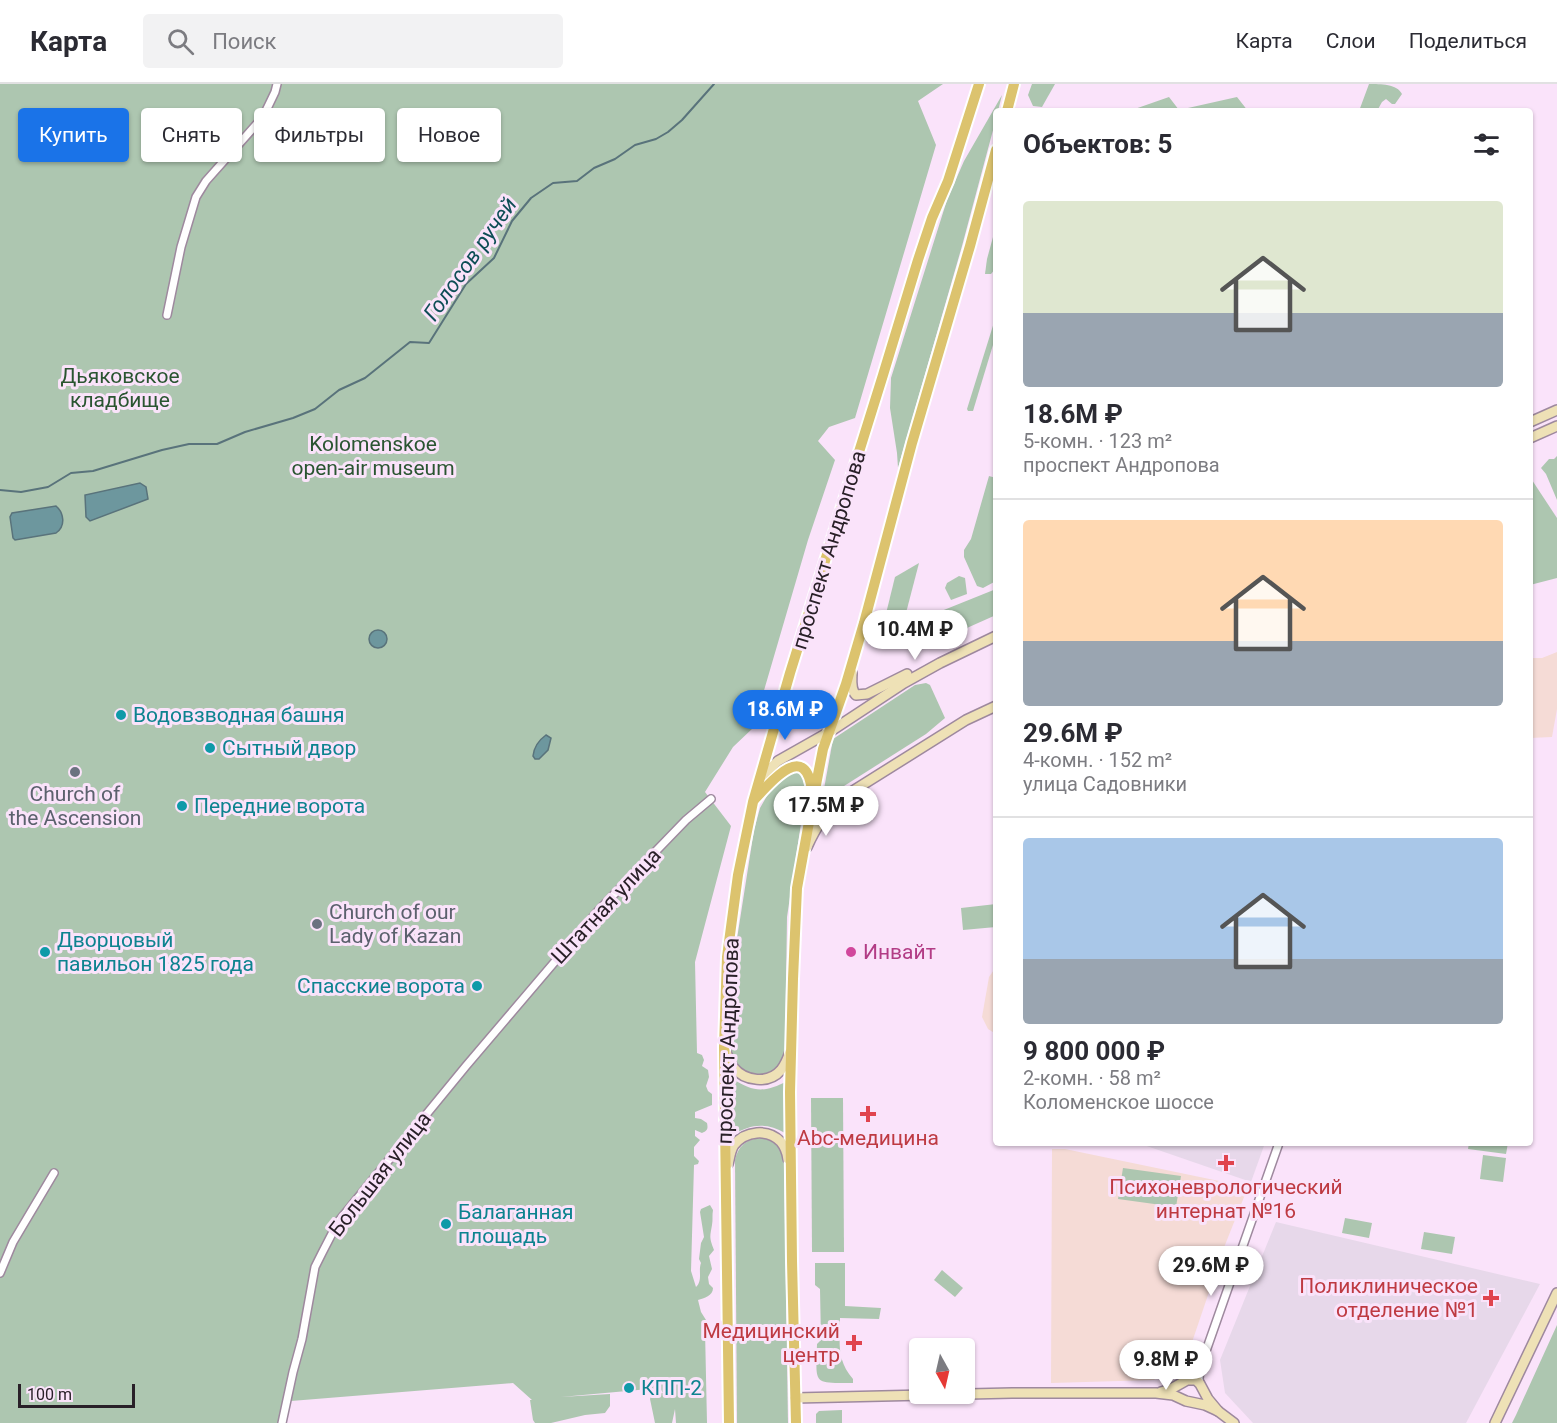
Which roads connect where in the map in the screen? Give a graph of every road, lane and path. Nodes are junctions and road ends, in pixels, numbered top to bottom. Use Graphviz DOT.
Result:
graph roads {
  1 [pos="277,84"];
  2 [pos="980,84"];
  3 [pos="1014,84"];
  4 [pos="1007,108"];
  5 [pos="993,161"];
  6 [pos="167,315"];
  7 [pos="1557,410"];
  8 [pos="1533,421"];
  9 [pos="1557,426"];
  10 [pos="1533,437"];
  11 [pos="993,638"];
  12 [pos="852,664"];
  13 [pos="918,675"];
  14 [pos="993,707"];
  15 [pos="831,731"];
  16 [pos="759,778"];
  17 [pos="711,799"];
  18 [pos="813,800"];
  19 [pos="753,802"];
  20 [pos="803,856"];
  21 [pos="507,1018"];
  22 [pos="724,1047"];
  23 [pos="792,1048"];
  24 [pos="1278,1146"];
  25 [pos="791,1170"];
  26 [pos="54,1173"];
  27 [pos="725,1178"];
  28 [pos="0,1273"];
  29 [pos="1557,1293"];
  30 [pos="1200,1368"];
  31 [pos="1185,1381"];
  32 [pos="1201,1386"];
  33 [pos="1156,1393"];
  34 [pos="795,1398"];
  35 [pos="1188,1401"];
  36 [pos="1218,1411"];
  37 [pos="282,1423"];
  38 [pos="729,1423"];
  39 [pos="796,1423"];
  40 [pos="1234,1423"];
  41 [pos="1495,1423"];
  1 -- 6 [label="street"];
  2 -- 16 [label="main road, проспект Андропова"];
  3 -- 4 [label="main road"];
  5 -- 12 [label="main road"];
  7 -- 8 [label="street"];
  9 -- 10 [label="street"];
  11 -- 13 [label="street"];
  12 -- 13 [label="street"];
  12 -- 15 [label="main road"];
  13 -- 15 [label="street"];
  14 -- 20 [label="street"];
  15 -- 16 [label="street"];
  15 -- 18 [label="main road"];
  16 -- 19 [label="main road, проспект Андропова"];
  17 -- 21 [label="street, Штатная улица"];
  18 -- 19 [label="main road"];
  18 -- 20 [label="main road"];
  19 -- 22 [label="main road, проспект Андропова"];
  20 -- 23 [label="main road"];
  21 -- 37 [label="street, Большая улица"];
  22 -- 23 [label="street"];
  22 -- 27 [label="main road, проспект Андропова"];
  23 -- 25 [label="main road"];
  24 -- 30 [label="street"];
  25 -- 27 [label="street"];
  25 -- 34 [label="main road"];
  26 -- 28 [label="street"];
  27 -- 38 [label="main road, проспект Андропова"];
  29 -- 41 [label="street"];
  30 -- 31 [label="street"];
  30 -- 32 [label="street"];
  31 -- 32 [label="street"];
  31 -- 33 [label="street"];
  31 -- 35 [label="street"];
  32 -- 35 [label="street"];
  32 -- 36 [label="street"];
  33 -- 34 [label="street"];
  33 -- 35 [label="street"];
  34 -- 39 [label="main road"];
  35 -- 36 [label="street"];
  36 -- 40 [label="street"];
}
